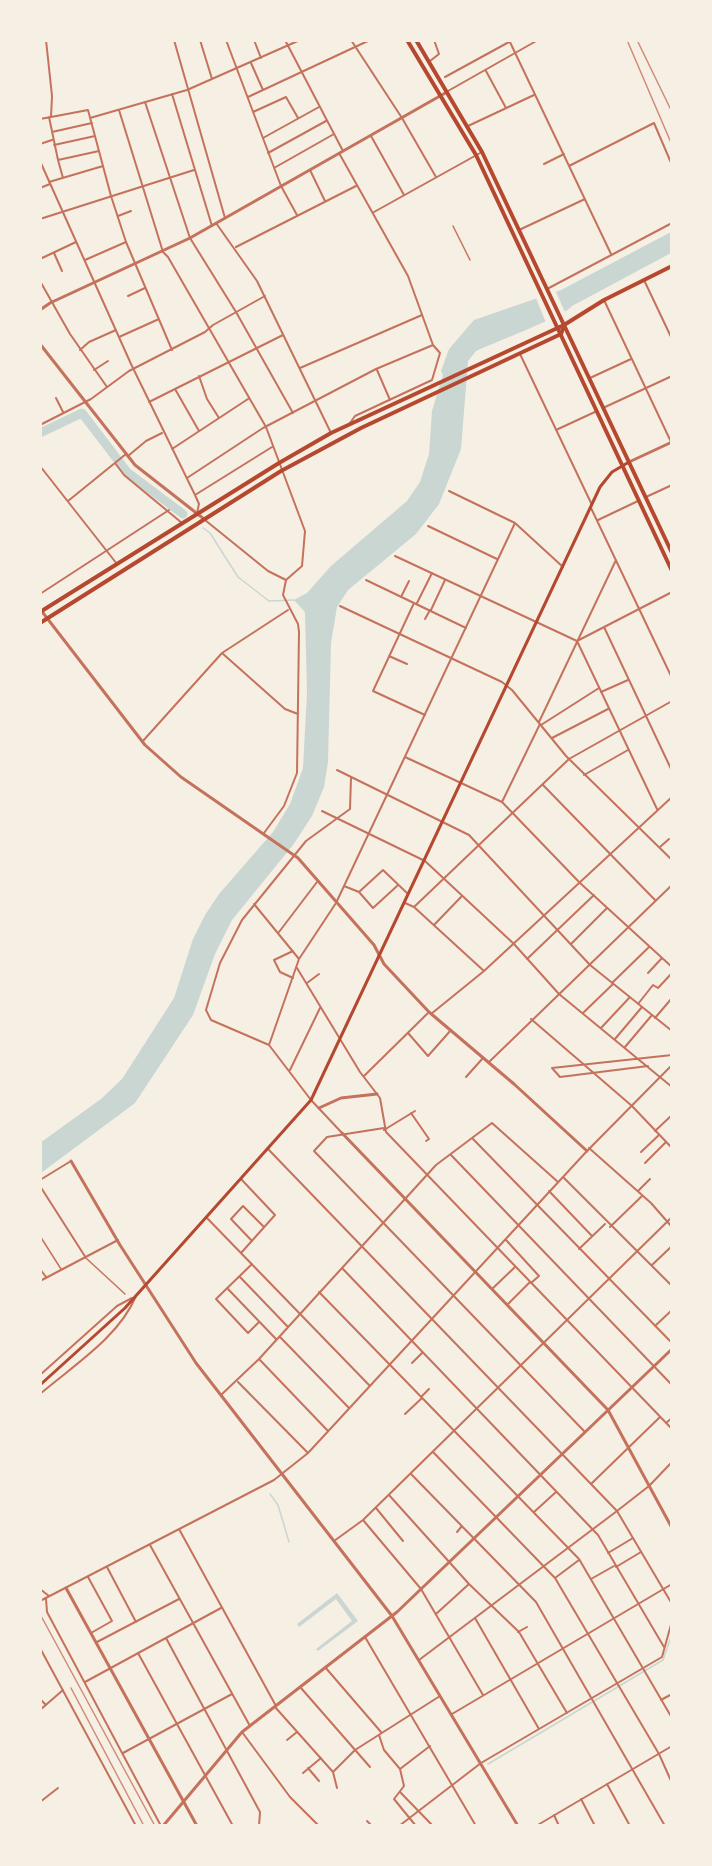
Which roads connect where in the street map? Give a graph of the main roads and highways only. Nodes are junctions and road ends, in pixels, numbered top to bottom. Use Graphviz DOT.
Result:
graph roads {
  1 [pos="407,40"];
  2 [pos="416,40"];
  3 [pos="672,266"];
  4 [pos="564,325"];
  5 [pos="558,328"];
  6 [pos="561,334"];
  7 [pos="629,462"];
  8 [pos="623,465"];
  9 [pos="672,553"];
  10 [pos="672,571"];
  11 [pos="41,611"];
  12 [pos="40,623"];
  13 [pos="40,1385"];
  1 -- 5 [label="main road"];
  2 -- 4 [label="main road"];
  3 -- 4 [label="main road"];
  4 -- 5 [label="main road"];
  4 -- 6 [label="main road"];
  4 -- 7 [label="main road"];
  5 -- 6 [label="main road"];
  5 -- 11 [label="main road"];
  6 -- 8 [label="main road"];
  6 -- 12 [label="main road"];
  7 -- 8 [label="main road"];
  7 -- 9 [label="main road"];
  8 -- 10 [label="main road"];
  8 -- 13 [label="main road"];
}
